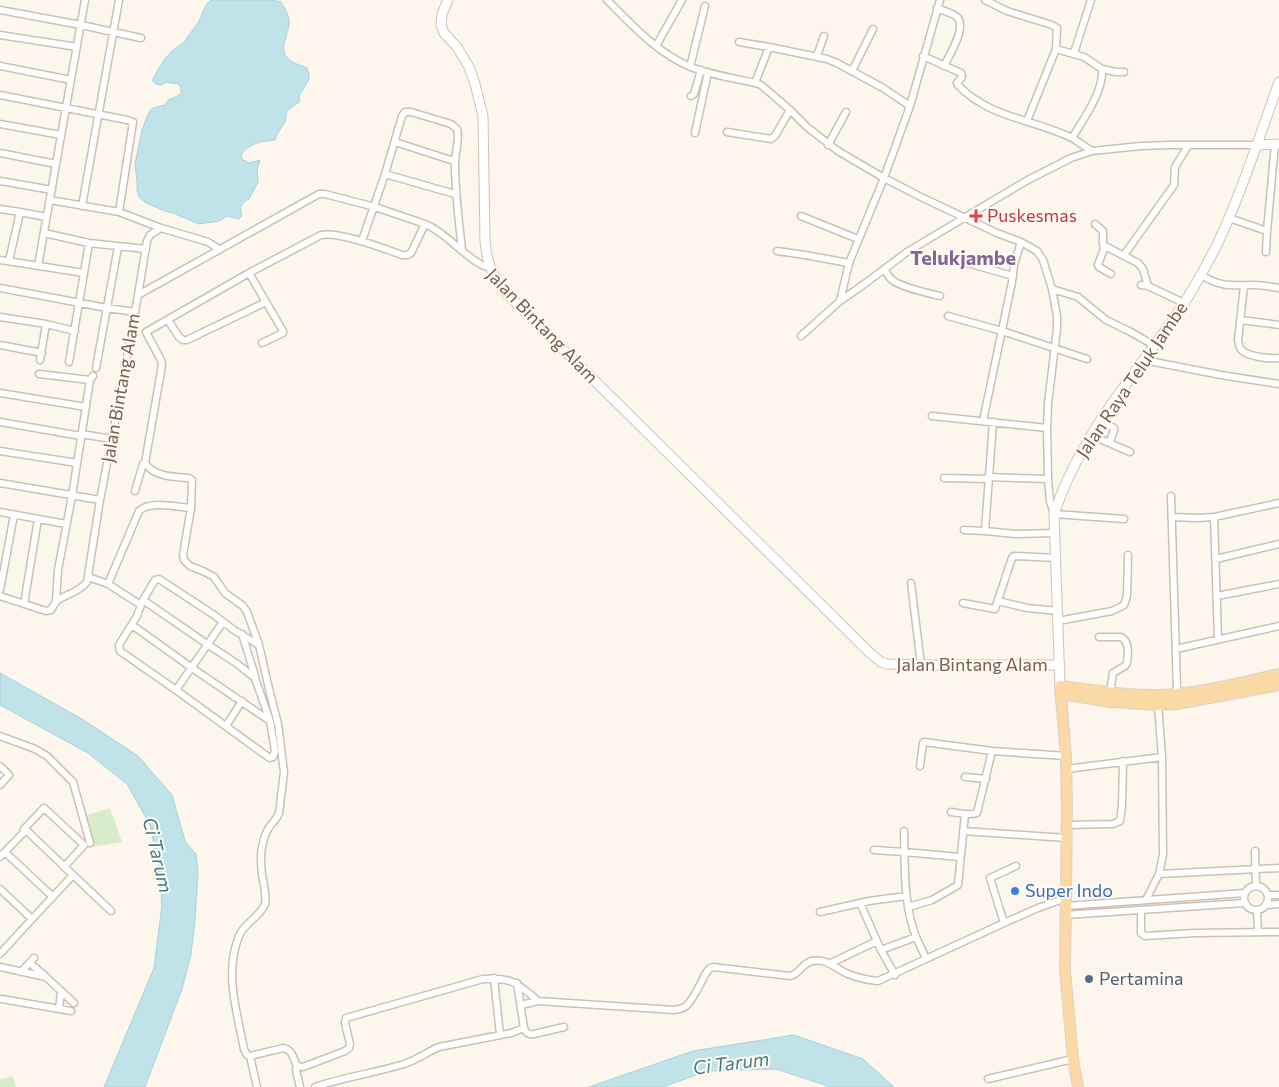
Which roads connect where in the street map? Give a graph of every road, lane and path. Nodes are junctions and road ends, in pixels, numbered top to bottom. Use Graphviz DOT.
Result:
graph roads {
  1 [pos="85,0"];
  2 [pos="119,0"];
  3 [pos="448,0"];
  4 [pos="607,0"];
  5 [pos="682,0"];
  6 [pos="940,0"];
  7 [pos="984,0"];
  8 [pos="1090,0"];
  9 [pos="704,6"];
  10 [pos="937,8"];
  11 [pos="0,10"];
  12 [pos="81,25"];
  13 [pos="873,30"];
  14 [pos="113,32"];
  15 [pos="0,34"];
  16 [pos="824,36"];
  17 [pos="140,38"];
  18 [pos="739,42"];
  19 [pos="656,46"];
  20 [pos="769,46"];
  21 [pos="77,47"];
  22 [pos="1056,49"];
  23 [pos="1074,53"];
  24 [pos="817,56"];
  25 [pos="923,56"];
  26 [pos="0,66"];
  27 [pos="944,66"];
  28 [pos="690,67"];
  29 [pos="1102,69"];
  30 [pos="704,71"];
  31 [pos="852,71"];
  32 [pos="1124,72"];
  33 [pos="71,80"];
  34 [pos="1279,82"];
  35 [pos="755,83"];
  36 [pos="0,95"];
  37 [pos="691,96"];
  38 [pos="910,106"];
  39 [pos="66,107"];
  40 [pos="790,110"];
  41 [pos="846,112"];
  42 [pos="99,114"];
  43 [pos="1027,121"];
  44 [pos="0,124"];
  45 [pos="727,132"];
  46 [pos="695,133"];
  47 [pos="61,135"];
  48 [pos="1072,138"];
  49 [pos="395,142"];
  50 [pos="1277,144"];
  51 [pos="828,145"];
  52 [pos="1256,145"];
  53 [pos="1188,146"];
  54 [pos="1092,150"];
  55 [pos="0,154"];
  56 [pos="454,161"];
  57 [pos="56,164"];
  58 [pos="385,174"];
  59 [pos="884,178"];
  60 [pos="0,181"];
  61 [pos="52,190"];
  62 [pos="456,194"];
  63 [pos="50,200"];
  64 [pos="82,206"];
  65 [pos="375,206"];
  66 [pos="0,209"];
  67 [pos="20,212"];
  68 [pos="119,212"];
  69 [pos="801,216"];
  70 [pos="46,217"];
  71 [pos="964,218"];
  72 [pos="1229,218"];
  73 [pos="425,224"];
  74 [pos="1095,224"];
  75 [pos="161,228"];
  76 [pos="1267,231"];
  77 [pos="44,233"];
  78 [pos="858,239"];
  79 [pos="362,241"];
  80 [pos="1020,242"];
  81 [pos="89,243"];
  82 [pos="118,246"];
  83 [pos="1105,246"];
  84 [pos="219,248"];
  85 [pos="146,250"];
  86 [pos="462,250"];
  87 [pos="777,251"];
  88 [pos="1266,252"];
  89 [pos="1124,255"];
  90 [pos="0,260"];
  91 [pos="9,261"];
  92 [pos="964,262"];
  93 [pos="849,263"];
  94 [pos="38,266"];
  95 [pos="490,268"];
  96 [pos="884,269"];
  97 [pos="84,273"];
  98 [pos="249,273"];
  99 [pos="1111,274"];
  100 [pos="1201,275"];
  101 [pos="1012,276"];
  102 [pos="1141,285"];
  103 [pos="1148,286"];
  104 [pos="1244,286"];
  105 [pos="0,288"];
  106 [pos="1279,288"];
  107 [pos="1052,289"];
  108 [pos="138,295"];
  109 [pos="940,296"];
  110 [pos="840,301"];
  111 [pos="266,302"];
  112 [pos="80,303"];
  113 [pos="1184,303"];
  114 [pos="107,308"];
  115 [pos="135,312"];
  116 [pos="948,316"];
  117 [pos="0,317"];
  118 [pos="168,320"];
  119 [pos="1241,320"];
  120 [pos="46,324"];
  121 [pos="1279,325"];
  122 [pos="75,331"];
  123 [pos="1002,331"];
  124 [pos="801,336"];
  125 [pos="262,343"];
  126 [pos="0,345"];
  127 [pos="1154,346"];
  128 [pos="1055,348"];
  129 [pos="42,352"];
  130 [pos="1279,358"];
  131 [pos="1087,359"];
  132 [pos="40,360"];
  133 [pos="1144,360"];
  134 [pos="69,362"];
  135 [pos="96,368"];
  136 [pos="39,374"];
  137 [pos="1279,384"];
  138 [pos="0,393"];
  139 [pos="86,408"];
  140 [pos="932,416"];
  141 [pos="983,421"];
  142 [pos="1100,421"];
  143 [pos="0,422"];
  144 [pos="993,422"];
  145 [pos="1047,428"];
  146 [pos="81,435"];
  147 [pos="1091,435"];
  148 [pos="112,439"];
  149 [pos="1109,443"];
  150 [pos="0,451"];
  151 [pos="1130,452"];
  152 [pos="76,462"];
  153 [pos="145,463"];
  154 [pos="944,478"];
  155 [pos="988,478"];
  156 [pos="1048,479"];
  157 [pos="0,483"];
  158 [pos="135,491"];
  159 [pos="72,496"];
  160 [pos="1171,496"];
  161 [pos="100,500"];
  162 [pos="1279,503"];
  163 [pos="191,508"];
  164 [pos="0,512"];
  165 [pos="1054,514"];
  166 [pos="14,515"];
  167 [pos="1172,517"];
  168 [pos="1214,517"];
  169 [pos="38,519"];
  170 [pos="1124,519"];
  171 [pos="66,524"];
  172 [pos="964,530"];
  173 [pos="985,531"];
  174 [pos="1055,533"];
  175 [pos="1279,544"];
  176 [pos="1128,555"];
  177 [pos="1056,558"];
  178 [pos="1216,558"];
  179 [pos="88,577"];
  180 [pos="911,583"];
  181 [pos="108,584"];
  182 [pos="1279,584"];
  183 [pos="0,590"];
  184 [pos="0,596"];
  185 [pos="1217,596"];
  186 [pos="56,601"];
  187 [pos="998,601"];
  188 [pos="142,602"];
  189 [pos="963,603"];
  190 [pos="24,604"];
  191 [pos="1058,611"];
  192 [pos="1058,621"];
  193 [pos="223,622"];
  194 [pos="132,625"];
  195 [pos="1279,626"];
  196 [pos="242,634"];
  197 [pos="1099,637"];
  198 [pos="1218,639"];
  199 [pos="207,644"];
  200 [pos="259,645"];
  201 [pos="1176,649"];
  202 [pos="921,665"];
  203 [pos="1060,665"];
  204 [pos="192,668"];
  205 [pos="1279,672"];
  206 [pos="255,678"];
  207 [pos="1279,685"];
  208 [pos="176,690"];
  209 [pos="1061,690"];
  210 [pos="1110,692"];
  211 [pos="1178,695"];
  212 [pos="242,701"];
  213 [pos="1158,705"];
  214 [pos="270,722"];
  215 [pos="226,726"];
  216 [pos="0,736"];
  217 [pos="992,751"];
  218 [pos="1066,756"];
  219 [pos="1162,757"];
  220 [pos="1123,761"];
  221 [pos="0,766"];
  222 [pos="920,766"];
  223 [pos="1066,768"];
  224 [pos="9,775"];
  225 [pos="965,777"];
  226 [pos="986,780"];
  227 [pos="15,781"];
  228 [pos="0,785"];
  229 [pos="951,812"];
  230 [pos="965,814"];
  231 [pos="1067,825"];
  232 [pos="26,830"];
  233 [pos="904,831"];
  234 [pos="963,831"];
  235 [pos="1066,838"];
  236 [pos="90,843"];
  237 [pos="874,850"];
  238 [pos="1255,851"];
  239 [pos="904,852"];
  240 [pos="2,855"];
  241 [pos="960,857"];
  242 [pos="1016,866"];
  243 [pos="64,867"];
  244 [pos="1279,868"];
  245 [pos="1256,869"];
  246 [pos="1159,874"];
  247 [pos="73,875"];
  248 [pos="1256,886"];
  249 [pos="0,889"];
  250 [pos="1245,893"];
  251 [pos="1268,895"];
  252 [pos="1279,895"];
  253 [pos="906,896"];
  254 [pos="53,897"];
  255 [pos="1146,900"];
  256 [pos="860,903"];
  257 [pos="1244,903"];
  258 [pos="1088,904"];
  259 [pos="1267,904"];
  260 [pos="1279,904"];
  261 [pos="1065,906"];
  262 [pos="908,907"];
  263 [pos="111,911"];
  264 [pos="1141,911"];
  265 [pos="1257,911"];
  266 [pos="820,912"];
  267 [pos="1089,914"];
  268 [pos="32,920"];
  269 [pos="1004,923"];
  270 [pos="1258,932"];
  271 [pos="1279,932"];
  272 [pos="916,937"];
  273 [pos="877,941"];
  274 [pos="881,950"];
  275 [pos="0,954"];
  276 [pos="926,959"];
  277 [pos="831,963"];
  278 [pos="0,967"];
  279 [pos="21,972"];
  280 [pos="894,975"];
  281 [pos="46,977"];
  282 [pos="494,978"];
  283 [pos="517,983"];
  284 [pos="62,992"];
  285 [pos="2,999"];
  286 [pos="538,1001"];
  287 [pos="74,1003"];
  288 [pos="521,1005"];
  289 [pos="59,1010"];
  290 [pos="71,1011"];
  291 [pos="564,1027"];
  292 [pos="524,1028"];
  293 [pos="500,1035"];
  294 [pos="250,1056"];
  295 [pos="1073,1059"];
  296 [pos="297,1066"];
  297 [pos="988,1079"];
  298 [pos="328,1085"];
  299 [pos="257,1087"];
  300 [pos="300,1087"];
  301 [pos="315,1087"];
  302 [pos="1078,1087"];
  1 -- 12 [label="street"];
  2 -- 14 [label="street"];
  3 -- 95 [label="street"];
  4 -- 19 [label="street"];
  5 -- 19 [label="street"];
  6 -- 10 [label="street"];
  7 -- 22 [label="street"];
  8 -- 23 [label="street"];
  9 -- 28 [label="street"];
  10 -- 25 [label="street"];
  10 -- 27 [label="street"];
  11 -- 12 [label="street"];
  12 -- 14 [label="street"];
  12 -- 21 [label="street"];
  13 -- 31 [label="street"];
  14 -- 17 [label="street"];
  14 -- 42 [label="street"];
  15 -- 21 [label="street"];
  16 -- 24 [label="street"];
  18 -- 20 [label="street"];
  19 -- 28 [label="street"];
  20 -- 24 [label="street"];
  20 -- 35 [label="street"];
  21 -- 33 [label="street"];
  22 -- 23 [label="street"];
  22 -- 43 [label="street"];
  23 -- 29 [label="street"];
  24 -- 31 [label="street"];
  25 -- 27 [label="street"];
  25 -- 38 [label="street"];
  26 -- 33 [label="street"];
  27 -- 43 [label="street"];
  28 -- 30 [label="street"];
  29 -- 32 [label="street"];
  29 -- 48 [label="street"];
  30 -- 35 [label="street"];
  30 -- 37 [label="street"];
  30 -- 46 [label="street"];
  31 -- 38 [label="street"];
  33 -- 39 [label="street"];
  34 -- 52 [label="street, Jalan Raya Teluk Jambe"];
  35 -- 40 [label="street"];
  36 -- 39 [label="street"];
  38 -- 59 [label="street"];
  39 -- 42 [label="street"];
  39 -- 47 [label="street"];
  40 -- 45 [label="street"];
  40 -- 51 [label="street"];
  41 -- 51 [label="street"];
  42 -- 64 [label="street"];
  42 -- 68 [label="street"];
  43 -- 48 [label="street"];
  44 -- 47 [label="street"];
  47 -- 57 [label="street"];
  48 -- 54 [label="street"];
  49 -- 56 [label="street"];
  49 -- 56 [label="street"];
  49 -- 58 [label="street"];
  50 -- 52 [label="street"];
  50 -- 76 [label="street"];
  51 -- 59 [label="street"];
  52 -- 53 [label="street"];
  52 -- 72 [label="street, Jalan Raya Teluk Jambe"];
  53 -- 54 [label="street"];
  53 -- 89 [label="street"];
  54 -- 71 [label="street"];
  55 -- 57 [label="street"];
  56 -- 62 [label="street"];
  57 -- 61 [label="street"];
  58 -- 62 [label="street"];
  58 -- 65 [label="street"];
  59 -- 71 [label="street"];
  59 -- 78 [label="street"];
  60 -- 61 [label="street"];
  61 -- 63 [label="street"];
  62 -- 86 [label="street"];
  63 -- 64 [label="street"];
  63 -- 70 [label="street"];
  64 -- 68 [label="street"];
  65 -- 73 [label="street, Jalan Bintang Alam"];
  65 -- 79 [label="street"];
  65 -- 84 [label="street, Jalan Bintang Alam"];
  66 -- 67 [label="street"];
  67 -- 70 [label="street"];
  67 -- 91 [label="street"];
  68 -- 75 [label="street"];
  69 -- 78 [label="street"];
  70 -- 77 [label="street"];
  71 -- 80 [label="street"];
  71 -- 96 [label="street"];
  72 -- 76 [label="street"];
  72 -- 100 [label="street, Jalan Raya Teluk Jambe"];
  73 -- 79 [label="street"];
  73 -- 86 [label="street, Jalan Bintang Alam"];
  74 -- 83 [label="street"];
  75 -- 84 [label="street"];
  75 -- 85 [label="street"];
  76 -- 88 [label="street"];
  77 -- 81 [label="street"];
  77 -- 94 [label="street"];
  78 -- 93 [label="street"];
  79 -- 98 [label="street"];
  80 -- 101 [label="street"];
  80 -- 107 [label="street"];
  81 -- 82 [label="street"];
  81 -- 97 [label="street"];
  82 -- 85 [label="street"];
  82 -- 114 [label="street"];
  83 -- 89 [label="street"];
  83 -- 99 [label="street"];
  84 -- 108 [label="street, Jalan Bintang Alam"];
  85 -- 108 [label="street"];
  86 -- 95 [label="street, Jalan Bintang Alam"];
  87 -- 93 [label="street"];
  89 -- 103 [label="street"];
  90 -- 91 [label="street"];
  91 -- 94 [label="street"];
  92 -- 101 [label="street"];
  93 -- 110 [label="street"];
  94 -- 97 [label="street"];
  95 -- 202 [label="street, Jalan Bintang Alam"];
  96 -- 109 [label="street"];
  96 -- 110 [label="street"];
  97 -- 112 [label="street"];
  98 -- 111 [label="street"];
  98 -- 118 [label="street"];
  100 -- 104 [label="street"];
  100 -- 113 [label="street, Jalan Raya Teluk Jambe"];
  101 -- 123 [label="street"];
  102 -- 103 [label="street"];
  103 -- 113 [label="street"];
  104 -- 106 [label="street"];
  104 -- 119 [label="street"];
  105 -- 112 [label="street"];
  107 -- 127 [label="street"];
  107 -- 128 [label="street"];
  108 -- 115 [label="street, Jalan Bintang Alam"];
  110 -- 124 [label="street"];
  111 -- 118 [label="street"];
  111 -- 125 [label="street"];
  112 -- 114 [label="street"];
  112 -- 122 [label="street"];
  113 -- 127 [label="street, Jalan Raya Teluk Jambe"];
  114 -- 115 [label="street"];
  114 -- 135 [label="street"];
  115 -- 148 [label="street, Jalan Bintang Alam"];
  116 -- 123 [label="street"];
  117 -- 120 [label="street"];
  118 -- 153 [label="street"];
  119 -- 121 [label="street"];
  119 -- 130 [label="street"];
  120 -- 122 [label="street"];
  120 -- 129 [label="street"];
  122 -- 134 [label="street"];
  123 -- 128 [label="street"];
  123 -- 141 [label="street"];
  126 -- 129 [label="street"];
  127 -- 133 [label="street, Jalan Raya Teluk Jambe"];
  128 -- 131 [label="street"];
  128 -- 145 [label="street"];
  129 -- 132 [label="street"];
  133 -- 137 [label="street"];
  133 -- 142 [label="street, Jalan Raya Teluk Jambe"];
  136 -- 139 [label="street"];
  138 -- 139 [label="street"];
  139 -- 146 [label="street"];
  140 -- 141 [label="street"];
  141 -- 144 [label="street"];
  142 -- 147 [label="street, Jalan Raya Teluk Jambe"];
  142 -- 149 [label="street"];
  143 -- 146 [label="street"];
  144 -- 145 [label="street"];
  144 -- 155 [label="street"];
  145 -- 156 [label="street"];
  146 -- 148 [label="street"];
  146 -- 152 [label="street"];
  147 -- 149 [label="street"];
  147 -- 165 [label="street, Jalan Raya Teluk Jambe"];
  148 -- 161 [label="street, Jalan Bintang Alam"];
  149 -- 151 [label="street"];
  150 -- 152 [label="street"];
  152 -- 159 [label="street"];
  153 -- 158 [label="street"];
  153 -- 163 [label="street"];
  154 -- 155 [label="street"];
  155 -- 156 [label="street"];
  155 -- 173 [label="street"];
  156 -- 165 [label="street"];
  157 -- 159 [label="street"];
  159 -- 161 [label="street"];
  159 -- 171 [label="street"];
  160 -- 167 [label="street"];
  161 -- 179 [label="street, Jalan Bintang Alam"];
  162 -- 168 [label="street"];
  163 -- 181 [label="street"];
  163 -- 200 [label="street"];
  164 -- 166 [label="street"];
  165 -- 170 [label="street"];
  165 -- 174 [label="street, Jalan Raya Teluk Jambe"];
  166 -- 169 [label="street"];
  166 -- 183 [label="street"];
  167 -- 168 [label="street"];
  167 -- 201 [label="street"];
  168 -- 178 [label="street"];
  169 -- 171 [label="street"];
  169 -- 190 [label="street"];
  171 -- 186 [label="street"];
  172 -- 173 [label="street"];
  173 -- 174 [label="street"];
  174 -- 177 [label="street, Jalan Raya Teluk Jambe"];
  175 -- 178 [label="street"];
  176 -- 192 [label="street"];
  177 -- 187 [label="street"];
  177 -- 191 [label="street, Jalan Raya Teluk Jambe"];
  178 -- 185 [label="street"];
  179 -- 181 [label="street"];
  179 -- 186 [label="street"];
  180 -- 202 [label="street"];
  181 -- 188 [label="street"];
  182 -- 185 [label="street"];
  184 -- 190 [label="street"];
  185 -- 198 [label="street"];
  186 -- 190 [label="street"];
  187 -- 189 [label="street"];
  187 -- 191 [label="street"];
  188 -- 193 [label="street"];
  188 -- 194 [label="street"];
  188 -- 199 [label="street"];
  191 -- 192 [label="street, Jalan Raya Teluk Jambe"];
  192 -- 203 [label="street, Jalan Raya Teluk Jambe"];
  193 -- 196 [label="street"];
  193 -- 199 [label="street"];
  194 -- 204 [label="street"];
  194 -- 208 [label="street"];
  195 -- 198 [label="street"];
  196 -- 200 [label="street"];
  196 -- 206 [label="street"];
  197 -- 210 [label="street"];
  198 -- 201 [label="street"];
  199 -- 204 [label="street"];
  199 -- 206 [label="street"];
  200 -- 294 [label="street"];
  201 -- 211 [label="street"];
  202 -- 203 [label="street, Jalan Bintang Alam"];
  203 -- 209 [label="street, Jalan Raya Teluk Jambe"];
  204 -- 208 [label="street"];
  204 -- 212 [label="street"];
  205 -- 211 [label="main road"];
  206 -- 214 [label="street"];
  207 -- 211 [label="main road"];
  208 -- 215 [label="street"];
  209 -- 210 [label="main road"];
  209 -- 213 [label="main road"];
  209 -- 218 [label="main road"];
  210 -- 211 [label="main road"];
  211 -- 213 [label="main road"];
  212 -- 214 [label="street"];
  212 -- 215 [label="street"];
  213 -- 219 [label="street"];
  214 -- 215 [label="street"];
  216 -- 236 [label="street"];
  217 -- 218 [label="street"];
  217 -- 222 [label="street"];
  217 -- 226 [label="street"];
  218 -- 223 [label="main road"];
  219 -- 220 [label="street"];
  219 -- 246 [label="street"];
  220 -- 223 [label="street"];
  220 -- 231 [label="street"];
  221 -- 224 [label="street"];
  223 -- 231 [label="main road"];
  224 -- 227 [label="street"];
  224 -- 228 [label="street"];
  225 -- 226 [label="street"];
  226 -- 230 [label="street"];
  229 -- 230 [label="street"];
  230 -- 234 [label="street"];
  231 -- 235 [label="main road"];
  232 -- 240 [label="street"];
  232 -- 243 [label="street"];
  232 -- 243 [label="street"];
  233 -- 239 [label="street"];
  234 -- 235 [label="street"];
  234 -- 241 [label="street"];
  235 -- 261 [label="main road"];
  237 -- 239 [label="street"];
  238 -- 245 [label="street"];
  239 -- 241 [label="street"];
  239 -- 253 [label="street"];
  240 -- 254 [label="street"];
  241 -- 262 [label="street"];
  242 -- 269 [label="street"];
  243 -- 247 [label="street"];
  244 -- 245 [label="street"];
  245 -- 246 [label="street"];
  245 -- 248 [label="street"];
  246 -- 255 [label="street"];
  247 -- 254 [label="street"];
  247 -- 263 [label="street"];
  248 -- 250 [label="street"];
  248 -- 251 [label="street"];
  249 -- 268 [label="street"];
  250 -- 255 [label="street"];
  250 -- 257 [label="street"];
  251 -- 252 [label="street"];
  251 -- 259 [label="street"];
  253 -- 256 [label="street"];
  253 -- 262 [label="street"];
  254 -- 268 [label="street"];
  255 -- 258 [label="street"];
  256 -- 266 [label="street"];
  256 -- 273 [label="street"];
  257 -- 264 [label="street"];
  257 -- 265 [label="street"];
  258 -- 261 [label="street"];
  258 -- 267 [label="street"];
  259 -- 260 [label="street"];
  259 -- 265 [label="street"];
  261 -- 267 [label="street"];
  261 -- 269 [label="street"];
  261 -- 295 [label="main road"];
  262 -- 272 [label="street"];
  264 -- 267 [label="street"];
  264 -- 270 [label="street"];
  265 -- 270 [label="street"];
  268 -- 275 [label="street"];
  269 -- 276 [label="street"];
  270 -- 271 [label="street"];
  272 -- 274 [label="street"];
  272 -- 276 [label="street"];
  273 -- 274 [label="street"];
  273 -- 277 [label="street"];
  274 -- 280 [label="street"];
  276 -- 280 [label="street"];
  277 -- 280 [label="street"];
  277 -- 286 [label="street"];
  278 -- 279 [label="street"];
  279 -- 281 [label="street"];
  279 -- 281 [label="street"];
  281 -- 284 [label="street"];
  282 -- 283 [label="street"];
  282 -- 293 [label="street"];
  282 -- 296 [label="street"];
  283 -- 286 [label="street"];
  283 -- 288 [label="street"];
  284 -- 287 [label="street"];
  284 -- 289 [label="street"];
  285 -- 289 [label="street"];
  286 -- 288 [label="street"];
  288 -- 292 [label="street"];
  289 -- 290 [label="street"];
  291 -- 292 [label="street"];
  292 -- 293 [label="street"];
  293 -- 298 [label="street"];
  294 -- 296 [label="street"];
  294 -- 299 [label="street"];
  295 -- 297 [label="street"];
  295 -- 302 [label="main road"];
  296 -- 300 [label="street"];
  298 -- 301 [label="street"];
}
